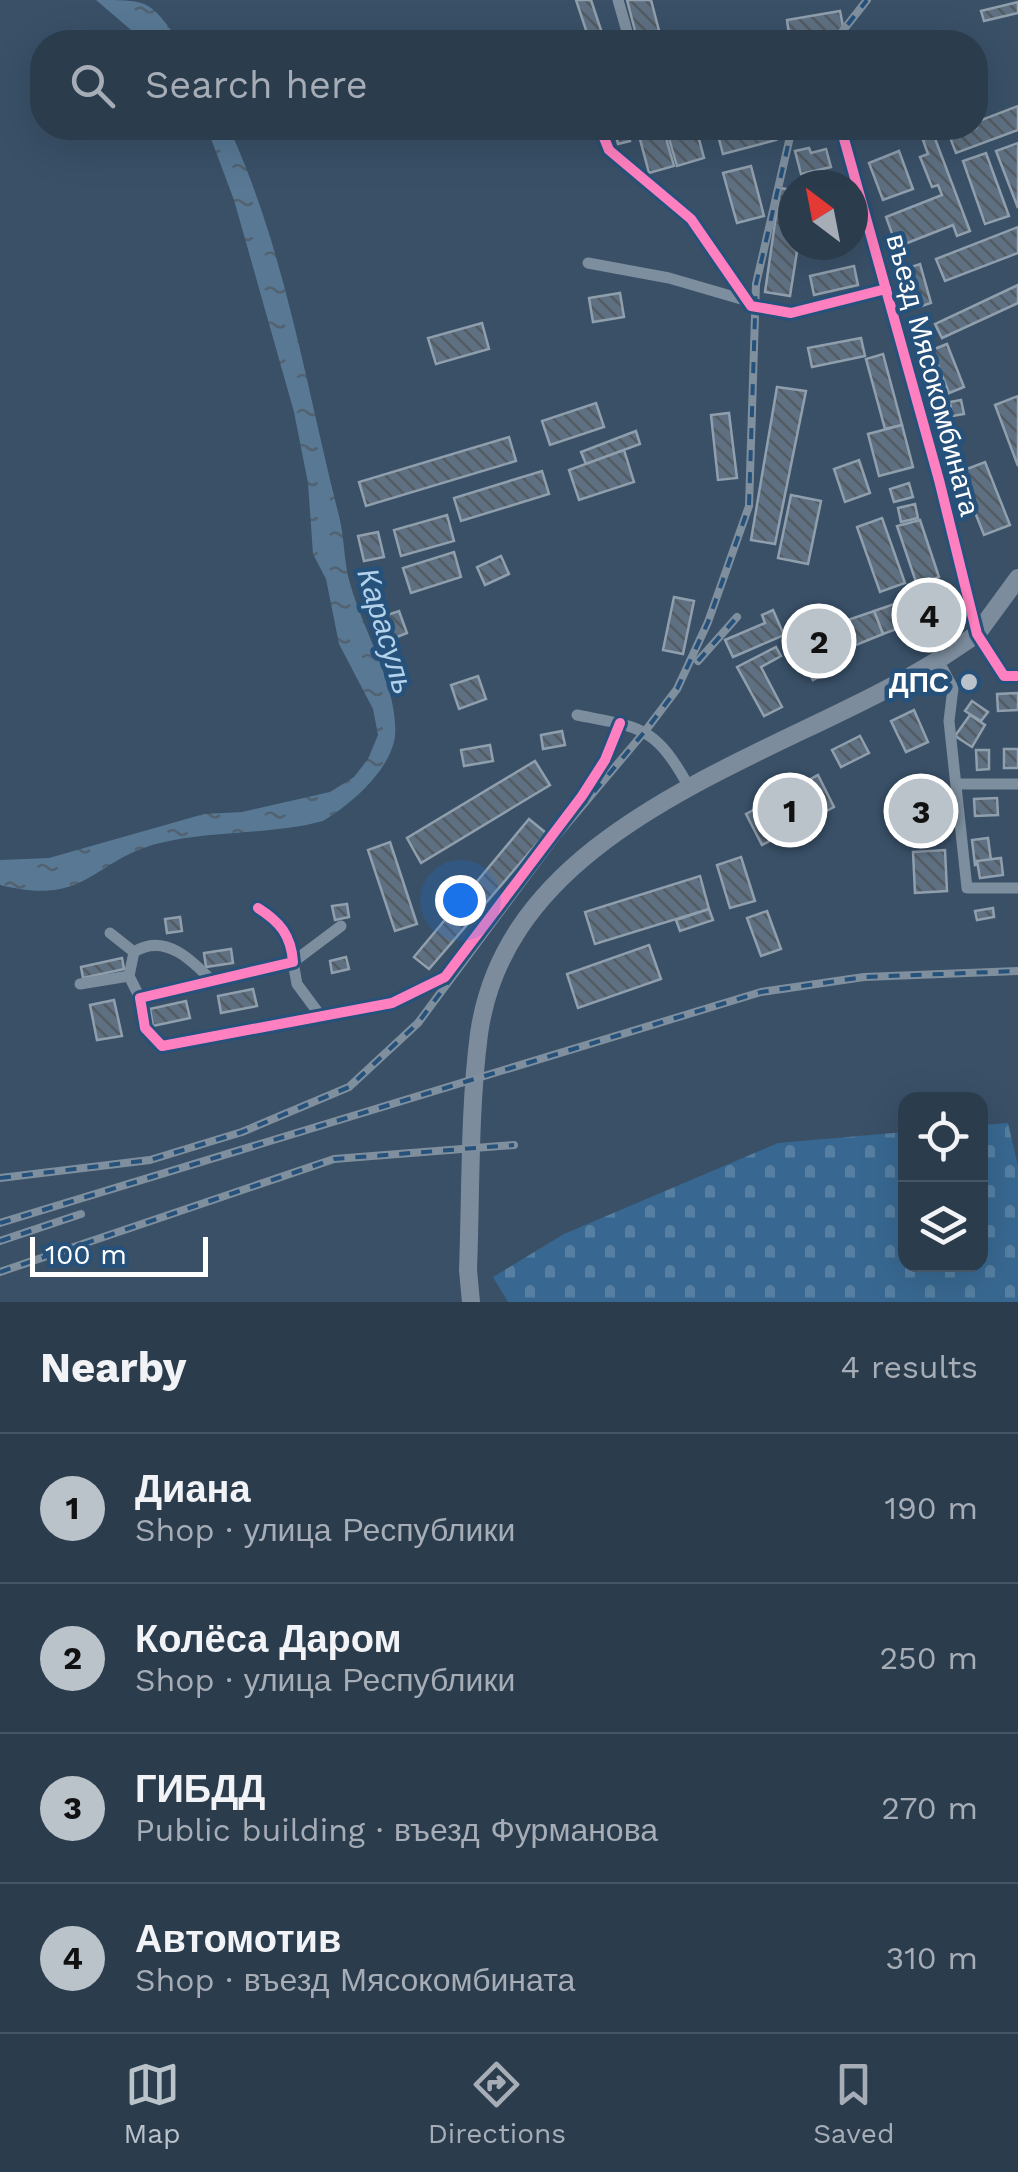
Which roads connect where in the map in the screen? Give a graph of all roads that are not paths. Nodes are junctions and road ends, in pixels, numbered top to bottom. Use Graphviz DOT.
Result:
graph roads {
  1 [pos="618,0"];
  2 [pos="627,30"];
  3 [pos="605,140"];
  4 [pos="845,140"];
  5 [pos="588,262"];
  6 [pos="886,289"];
  7 [pos="748,301"];
  8 [pos="1018,578"];
  9 [pos="976,634"];
  10 [pos="938,660"];
  11 [pos="1018,676"];
  12 [pos="577,715"];
  13 [pos="620,724"];
  14 [pos="958,784"];
  15 [pos="1018,784"];
  16 [pos="689,787"];
  17 [pos="1018,888"];
  18 [pos="258,908"];
  19 [pos="341,926"];
  20 [pos="110,932"];
  21 [pos="134,952"];
  22 [pos="293,962"];
  23 [pos="129,976"];
  24 [pos="214,983"];
  25 [pos="80,984"];
  26 [pos="140,998"];
  27 [pos="320,1015"];
  28 [pos="471,1302"];
  1 -- 2 [label="street"];
  3 -- 7 [label="street"];
  4 -- 6 [label="street, въезд Мясокомбината"];
  5 -- 7 [label="street"];
  6 -- 7 [label="street"];
  6 -- 9 [label="street, въезд Мясокомбината"];
  8 -- 9 [label="main road"];
  9 -- 10 [label="main road"];
  9 -- 11 [label="street"];
  10 -- 14 [label="street"];
  10 -- 16 [label="main road"];
  12 -- 13 [label="street"];
  13 -- 16 [label="street"];
  13 -- 27 [label="street"];
  14 -- 15 [label="street"];
  14 -- 17 [label="street"];
  16 -- 28 [label="main road"];
  18 -- 22 [label="street"];
  19 -- 22 [label="street"];
  20 -- 21 [label="street"];
  21 -- 23 [label="street"];
  21 -- 24 [label="street"];
  22 -- 24 [label="street"];
  22 -- 27 [label="street"];
  23 -- 25 [label="street"];
  23 -- 26 [label="street"];
  24 -- 26 [label="street"];
  26 -- 27 [label="street"];
}
